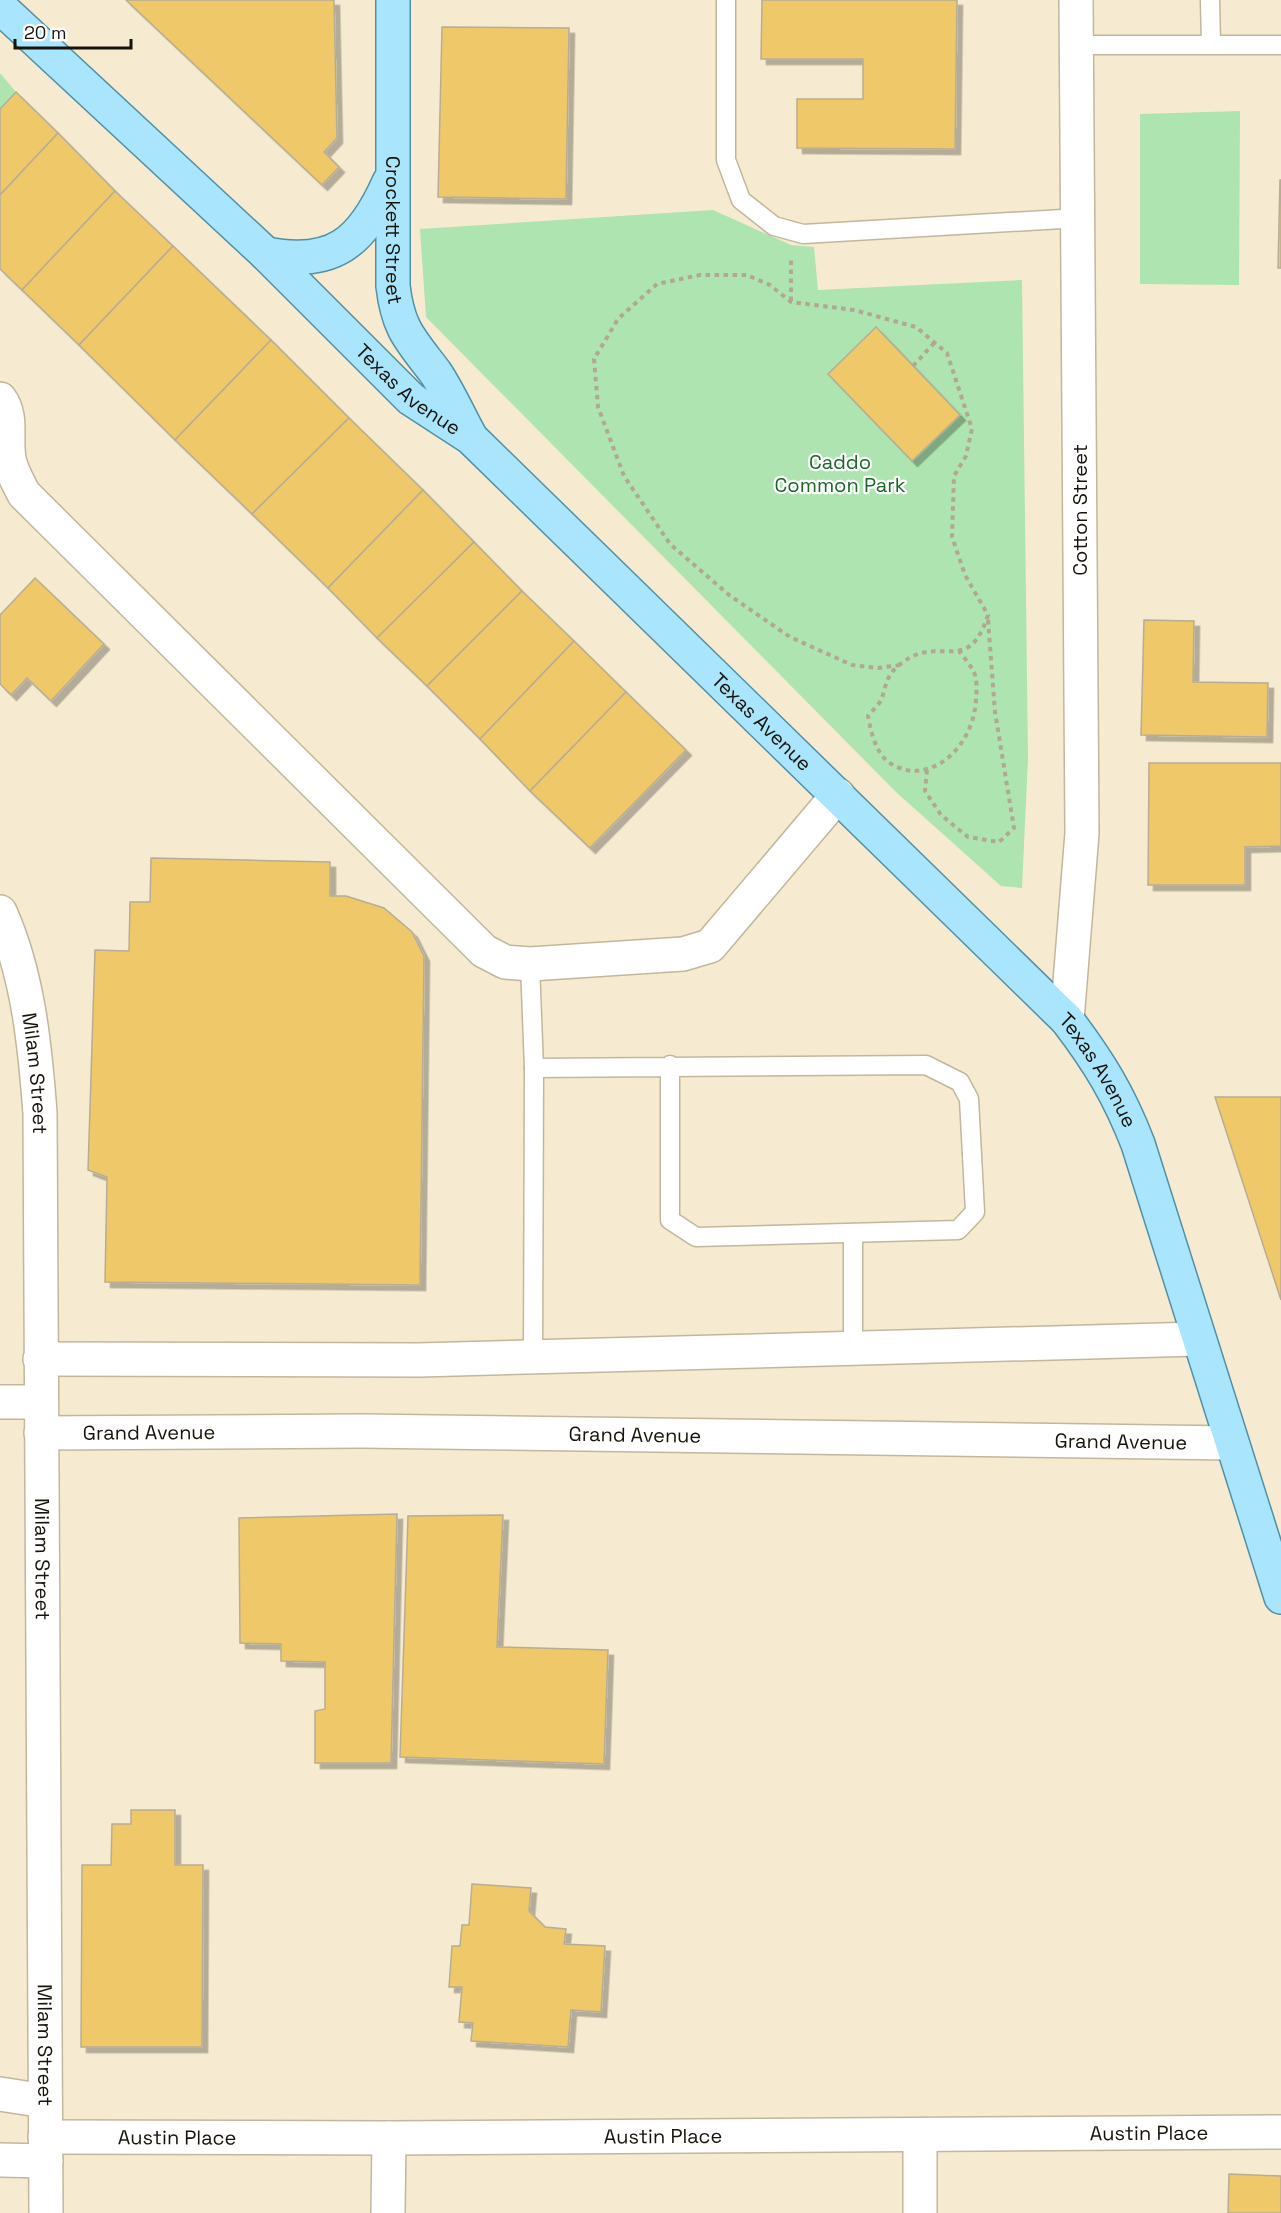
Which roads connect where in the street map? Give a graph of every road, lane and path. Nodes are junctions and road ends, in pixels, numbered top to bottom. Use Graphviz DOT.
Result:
graph roads {
  1 [pos="393,0"];
  2 [pos="726,0"];
  3 [pos="1076,0"];
  4 [pos="1210,0"];
  5 [pos="0,7"];
  6 [pos="1211,44"];
  7 [pos="1076,45"];
  8 [pos="1281,45"];
  9 [pos="392,174"];
  10 [pos="1078,218"];
  11 [pos="266,254"];
  12 [pos="791,257"];
  13 [pos="790,302"];
  14 [pos="935,342"];
  15 [pos="913,366"];
  16 [pos="0,399"];
  17 [pos="471,438"];
  18 [pos="987,615"];
  19 [pos="959,651"];
  20 [pos="900,665"];
  21 [pos="927,770"];
  22 [pos="838,795"];
  23 [pos="3,932"];
  24 [pos="530,964"];
  25 [pos="1067,1020"];
  26 [pos="670,1065"];
  27 [pos="534,1068"];
  28 [pos="853,1233"];
  29 [pos="1198,1339"];
  30 [pos="853,1348"];
  31 [pos="533,1357"];
  32 [pos="40,1359"];
  33 [pos="0,1402"];
  34 [pos="41,1418"];
  35 [pos="1231,1443"];
  36 [pos="1281,1597"];
  37 [pos="0,2094"];
  38 [pos="45,2101"];
  39 [pos="1281,2132"];
  40 [pos="920,2135"];
  41 [pos="389,2138"];
  42 [pos="45,2149"];
  43 [pos="0,2160"];
  44 [pos="46,2213"];
  45 [pos="388,2213"];
  46 [pos="920,2213"];
  1 -- 9 [label="main road, Crockett Street"];
  2 -- 10 [label="lane"];
  3 -- 7 [label="street, Cotton Street"];
  4 -- 6 [label="lane"];
  5 -- 11 [label="main road, Texas Avenue"];
  6 -- 7 [label="lane"];
  6 -- 8 [label="lane"];
  7 -- 10 [label="street, Cotton Street"];
  9 -- 11 [label="main road"];
  9 -- 17 [label="main road, Crockett Street"];
  10 -- 25 [label="street, Cotton Street"];
  11 -- 17 [label="main road, Texas Avenue"];
  12 -- 13 [label="path"];
  13 -- 14 [label="path"];
  13 -- 20 [label="path"];
  14 -- 15 [label="path"];
  14 -- 18 [label="path"];
  16 -- 24 [label="street"];
  17 -- 22 [label="main road, Texas Avenue"];
  18 -- 19 [label="path"];
  18 -- 21 [label="path"];
  19 -- 20 [label="path"];
  19 -- 21 [label="path"];
  20 -- 21 [label="path"];
  22 -- 24 [label="street"];
  22 -- 25 [label="main road, Texas Avenue"];
  23 -- 32 [label="street, Milam Street"];
  24 -- 27 [label="lane"];
  25 -- 29 [label="main road, Texas Avenue"];
  26 -- 27 [label="lane"];
  26 -- 28 [label="lane"];
  26 -- 28 [label="lane"];
  27 -- 31 [label="lane"];
  28 -- 30 [label="lane"];
  29 -- 30 [label="street"];
  29 -- 35 [label="main road, Texas Avenue"];
  30 -- 31 [label="street"];
  31 -- 32 [label="street"];
  32 -- 34 [label="street, Milam Street"];
  33 -- 34 [label="street, Grand Avenue"];
  34 -- 35 [label="street, Grand Avenue"];
  34 -- 38 [label="street, Milam Street"];
  35 -- 36 [label="main road, Texas Avenue"];
  37 -- 38 [label="street"];
  38 -- 42 [label="street, Milam Street"];
  39 -- 40 [label="street, Austin Place"];
  40 -- 41 [label="street, Austin Place"];
  40 -- 46 [label="street"];
  41 -- 42 [label="street, Austin Place"];
  41 -- 45 [label="street"];
  42 -- 43 [label="street, Austin Place"];
  42 -- 44 [label="street, Milam Street"];
}
